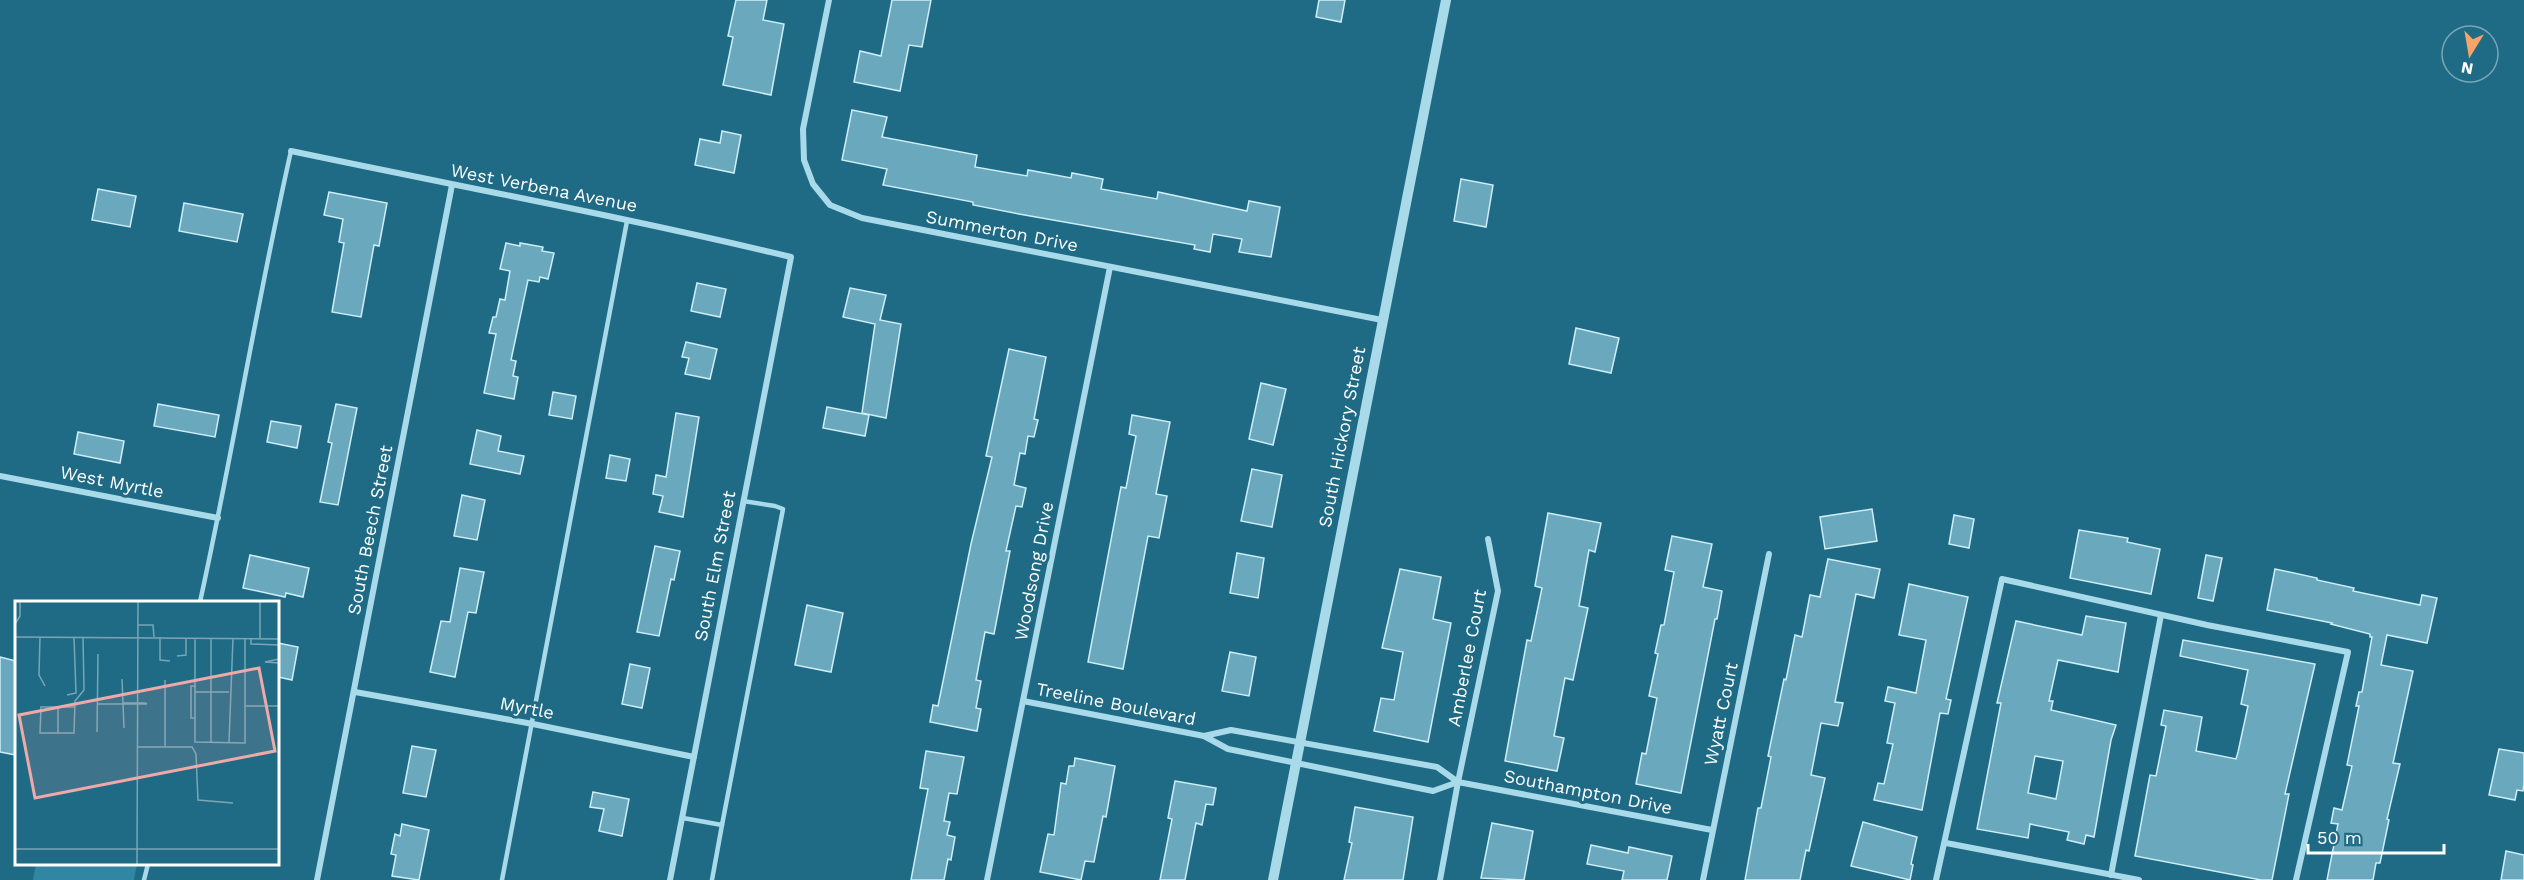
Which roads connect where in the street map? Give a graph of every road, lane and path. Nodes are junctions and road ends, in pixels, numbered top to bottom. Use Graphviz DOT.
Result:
graph roads {
  1 [pos="828,0"];
  2 [pos="1446,0"];
  3 [pos="291,151"];
  4 [pos="452,185"];
  5 [pos="627,220"];
  6 [pos="791,257"];
  7 [pos="1110,267"];
  8 [pos="1382,320"];
  9 [pos="0,476"];
  10 [pos="743,501"];
  11 [pos="218,518"];
  12 [pos="1488,539"];
  13 [pos="1769,554"];
  14 [pos="200,601"];
  15 [pos="2161,615"];
  16 [pos="355,693"];
  17 [pos="1023,701"];
  18 [pos="533,724"];
  19 [pos="1204,736"];
  20 [pos="1300,742"];
  21 [pos="694,757"];
  22 [pos="1295,765"];
  23 [pos="1458,782"];
  24 [pos="682,818"];
  25 [pos="722,825"];
  26 [pos="1712,830"];
  27 [pos="1946,843"];
  28 [pos="148,865"];
  29 [pos="2111,875"];
  30 [pos="144,880"];
  31 [pos="317,880"];
  32 [pos="502,880"];
  33 [pos="670,880"];
  34 [pos="712,880"];
  35 [pos="987,880"];
  36 [pos="1273,880"];
  37 [pos="1440,880"];
  38 [pos="1703,880"];
  39 [pos="1936,880"];
  40 [pos="2139,880"];
  41 [pos="2296,880"];
  1 -- 7 [label="street, Summerton Drive"];
  2 -- 8 [label="street, South Hickory Street"];
  3 -- 4 [label="street, West Verbena Avenue"];
  3 -- 11 [label="lane"];
  4 -- 5 [label="street, West Verbena Avenue"];
  4 -- 16 [label="street, South Beech Street"];
  5 -- 6 [label="street, West Verbena Avenue"];
  5 -- 18 [label="lane"];
  6 -- 10 [label="street, South Elm Street"];
  7 -- 8 [label="street, Summerton Drive"];
  7 -- 17 [label="street, Woodsong Drive"];
  8 -- 20 [label="street, South Hickory Street"];
  9 -- 11 [label="street, West Myrtle"];
  10 -- 21 [label="street, South Elm Street"];
  10 -- 25 [label="lane"];
  11 -- 14 [label="lane"];
  12 -- 23 [label="street, Amberlee Court"];
  13 -- 26 [label="street, Wyatt Court"];
  15 -- 27 [label="street"];
  15 -- 29 [label="street"];
  15 -- 41 [label="street"];
  16 -- 18 [label="street, Myrtle"];
  16 -- 31 [label="street, South Beech Street"];
  17 -- 19 [label="street, Treeline Boulevard"];
  17 -- 35 [label="street, Woodsong Drive"];
  18 -- 21 [label="street, Myrtle"];
  18 -- 32 [label="lane"];
  19 -- 20 [label="street, Treeline Boulevard"];
  19 -- 22 [label="street, Treeline Boulevard"];
  20 -- 22 [label="street, South Hickory Street"];
  20 -- 23 [label="street, Southampton Drive"];
  21 -- 24 [label="street, South Elm Street"];
  22 -- 23 [label="street, Southampton Drive"];
  22 -- 36 [label="street, South Hickory Street"];
  23 -- 26 [label="street, Southampton Drive"];
  23 -- 37 [label="street, Amberlee Court"];
  24 -- 25 [label="lane"];
  24 -- 33 [label="street, South Elm Street"];
  25 -- 34 [label="lane"];
  26 -- 38 [label="street, Wyatt Court"];
  27 -- 29 [label="street"];
  27 -- 39 [label="street"];
  28 -- 30 [label="lane"];
  29 -- 40 [label="street"];
}
